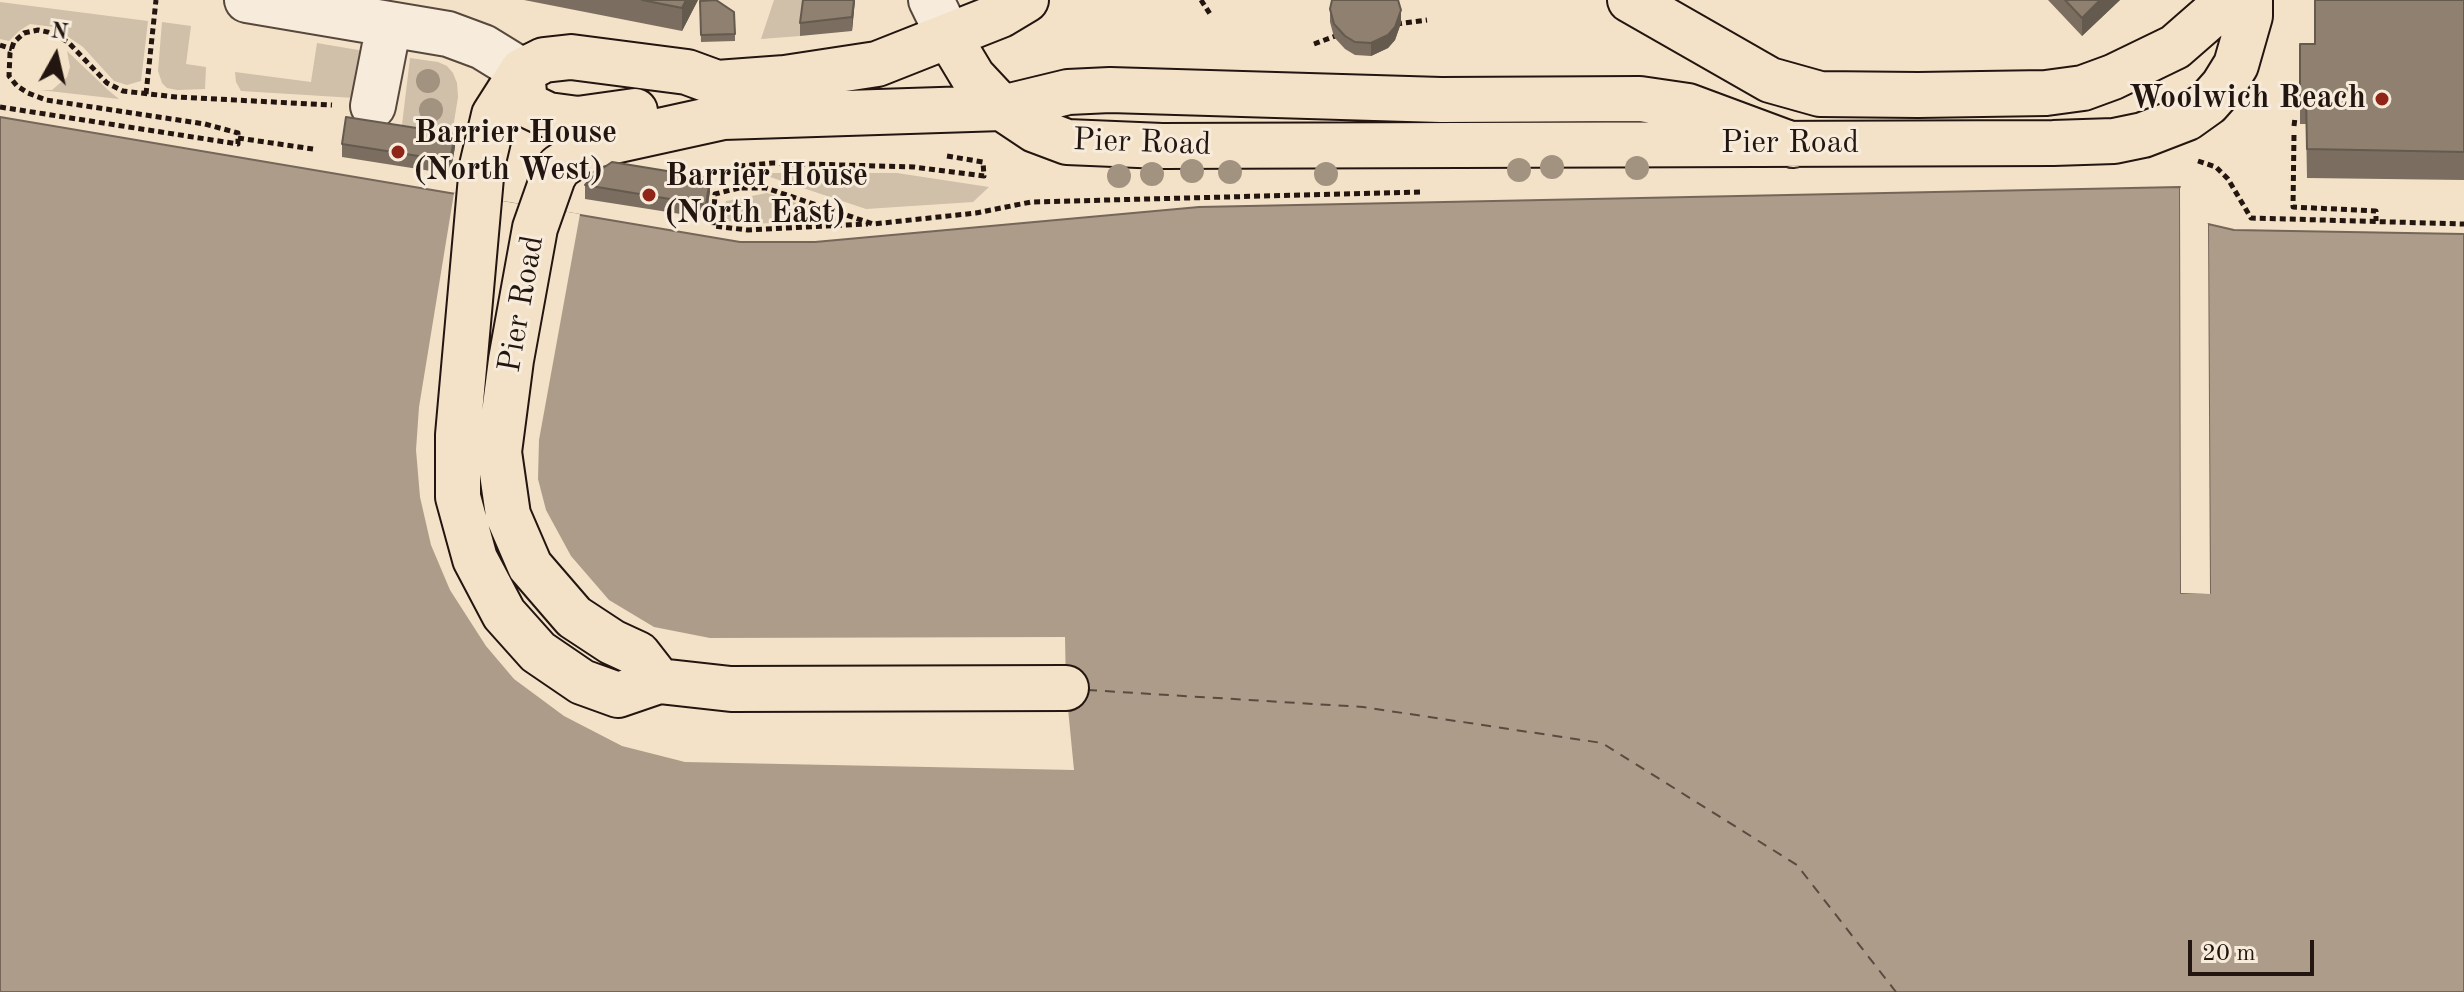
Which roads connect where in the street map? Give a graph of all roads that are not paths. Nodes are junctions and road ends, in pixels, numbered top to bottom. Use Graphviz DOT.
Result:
graph roads {
  1 [pos="247,0"];
  2 [pos="1026,0"];
  3 [pos="1630,0"];
  4 [pos="2223,0"];
  5 [pos="2250,0"];
  6 [pos="330,6"];
  7 [pos="940,19"];
  8 [pos="389,24"];
  9 [pos="522,71"];
  10 [pos="717,83"];
  11 [pos="373,106"];
  12 [pos="1002,108"];
  13 [pos="659,681"];
  14 [pos="1066,688"];
  1 -- 6 [label="street"];
  2 -- 7 [label="highway"];
  3 -- 4 [label="highway, Pier Road"];
  5 -- 12 [label="highway, Pier Road"];
  6 -- 8 [label="street"];
  7 -- 10 [label="highway"];
  7 -- 12 [label="highway"];
  8 -- 9 [label="street"];
  8 -- 11 [label="street"];
  9 -- 10 [label="highway"];
  9 -- 10 [label="highway"];
  9 -- 13 [label="highway, Pier Road"];
  12 -- 13 [label="highway, Pier Road"];
  13 -- 14 [label="highway, Pier Road"];
}
